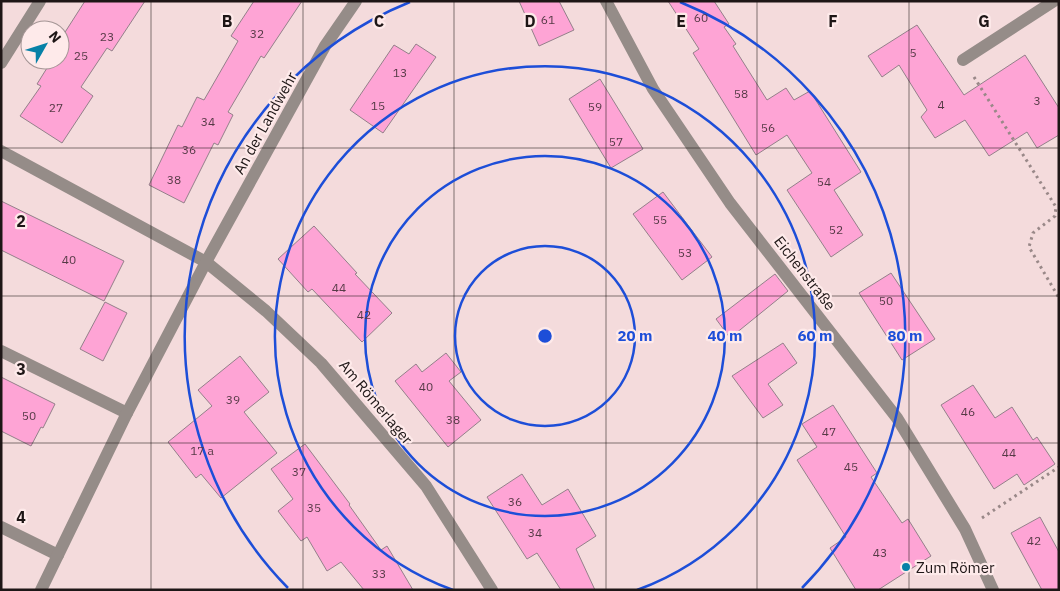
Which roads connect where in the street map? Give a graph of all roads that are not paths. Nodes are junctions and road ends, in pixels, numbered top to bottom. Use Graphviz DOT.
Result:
graph roads {
  1 [pos="40,1"];
  2 [pos="356,1"];
  3 [pos="606,1"];
  4 [pos="1054,1"];
  5 [pos="963,60"];
  6 [pos="1,64"];
  7 [pos="1,151"];
  8 [pos="206,262"];
  9 [pos="1,352"];
  10 [pos="127,413"];
  11 [pos="1,527"];
  12 [pos="58,555"];
  13 [pos="988,588"];
  14 [pos="41,590"];
  15 [pos="492,590"];
  1 -- 6 [label="street"];
  2 -- 8 [label="street, An der Landwehr"];
  3 -- 13 [label="street, Eichenstraße"];
  4 -- 5 [label="street"];
  7 -- 8 [label="street"];
  8 -- 10 [label="street, An der Landwehr"];
  8 -- 15 [label="street, Am Römerlager"];
  9 -- 10 [label="street"];
  10 -- 12 [label="street, An der Landwehr"];
  11 -- 12 [label="street"];
  12 -- 14 [label="street, An der Landwehr"];
}
